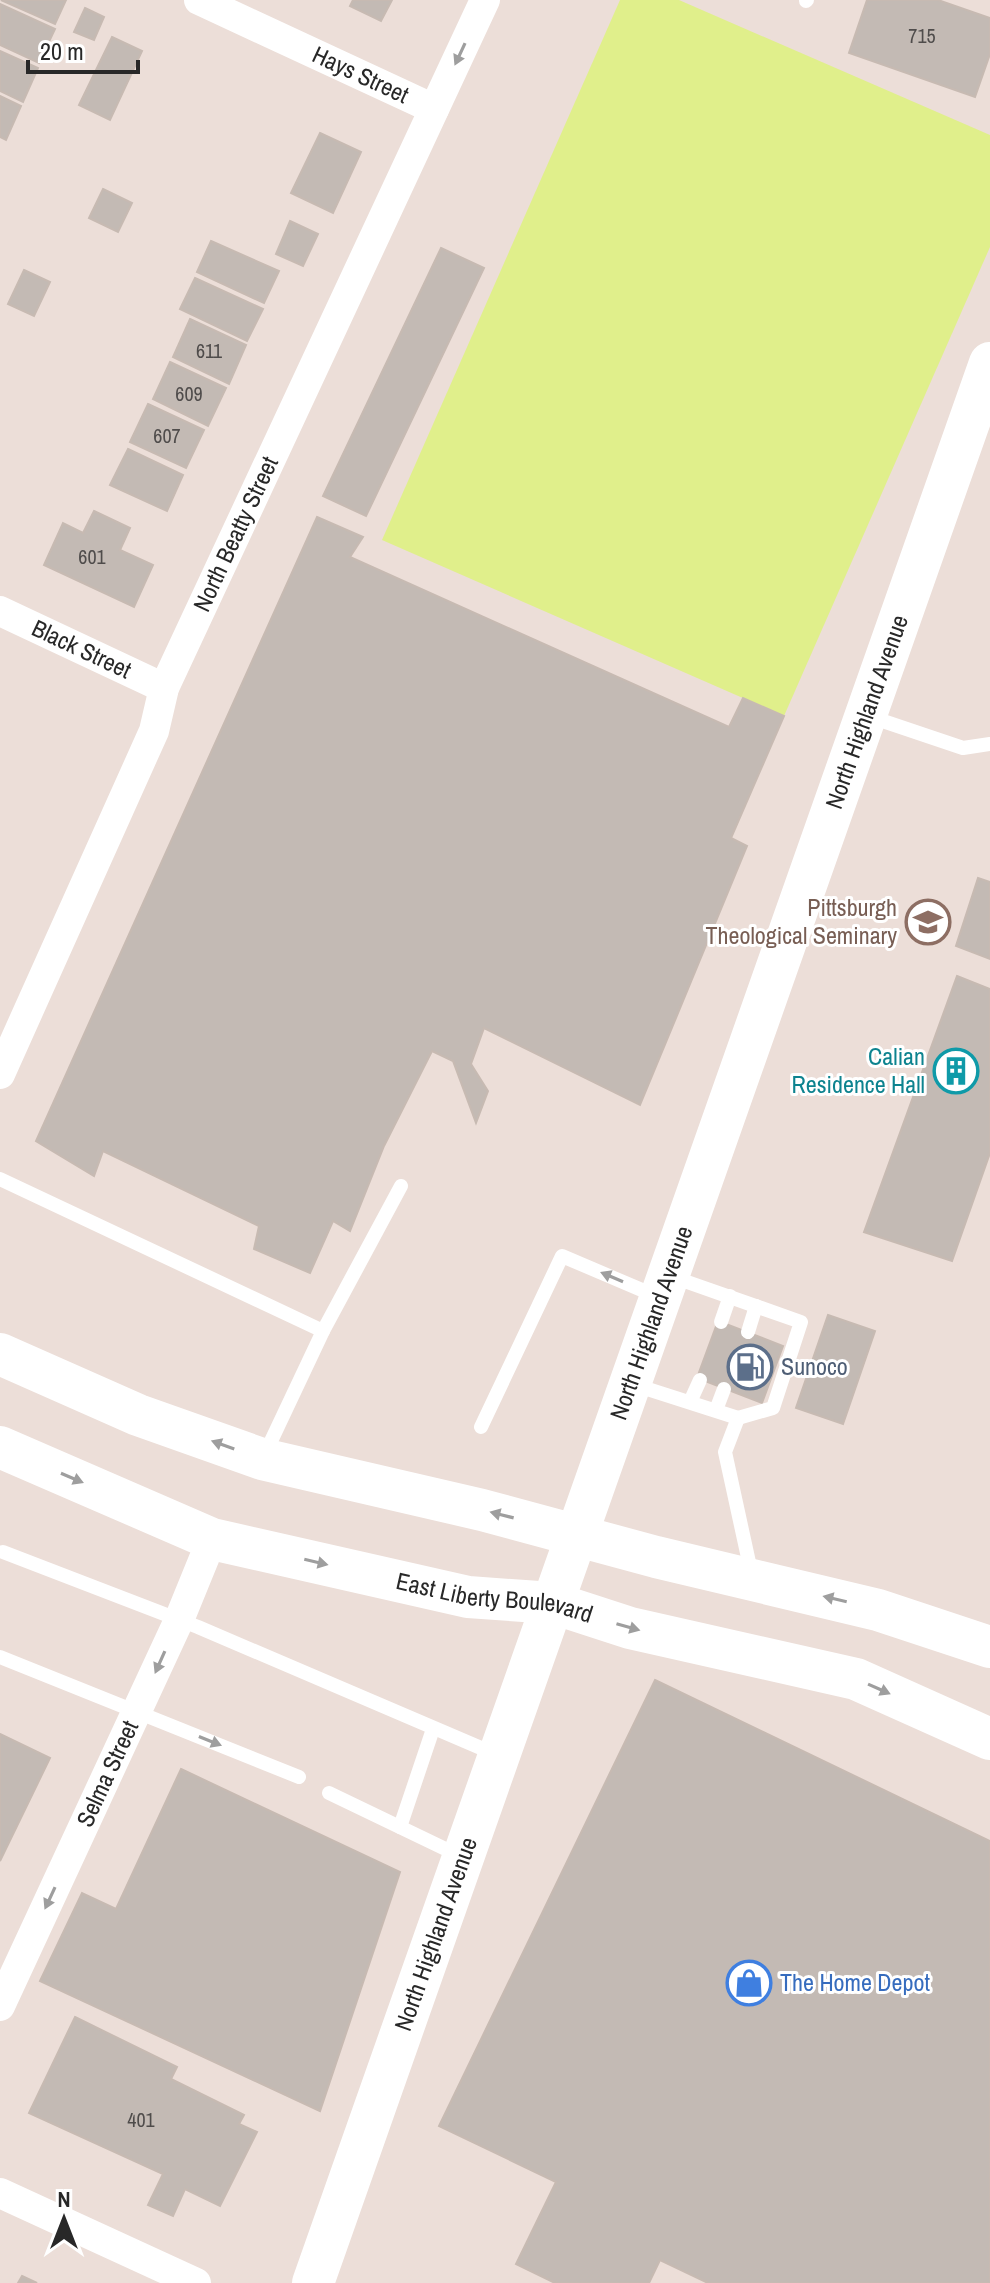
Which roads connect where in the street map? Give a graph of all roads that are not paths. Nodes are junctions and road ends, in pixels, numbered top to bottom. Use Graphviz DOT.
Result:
graph roads {
  1 [pos="199,0"];
  2 [pos="485,0"];
  3 [pos="434,109"];
  4 [pos="990,363"];
  5 [pos="0,611"];
  6 [pos="164,688"];
  7 [pos="866,716"];
  8 [pos="990,744"];
  9 [pos="0,1074"];
  10 [pos="0,1179"];
  11 [pos="401,1186"];
  12 [pos="664,1287"];
  13 [pos="730,1296"];
  14 [pos="756,1306"];
  15 [pos="721,1322"];
  16 [pos="323,1331"];
  17 [pos="748,1332"];
  18 [pos="0,1354"];
  19 [pos="700,1380"];
  20 [pos="630,1383"];
  21 [pos="724,1389"];
  22 [pos="690,1402"];
  23 [pos="716,1410"];
  24 [pos="738,1418"];
  25 [pos="481,1427"];
  26 [pos="0,1447"];
  27 [pos="262,1459"];
  28 [pos="577,1534"];
  29 [pos="212,1539"];
  30 [pos="3,1552"];
  31 [pos="753,1580"];
  32 [pos="553,1603"];
  33 [pos="179,1620"];
  34 [pos="990,1647"];
  35 [pos="0,1657"];
  36 [pos="137,1712"];
  37 [pos="433,1729"];
  38 [pos="990,1739"];
  39 [pos="499,1756"];
  40 [pos="299,1777"];
  41 [pos="329,1793"];
  42 [pos="400,1827"];
  43 [pos="463,1858"];
  44 [pos="0,2006"];
  45 [pos="0,2193"];
  46 [pos="196,2283"];
  47 [pos="313,2283"];
  1 -- 3 [label="street, Hays Street"];
  2 -- 3 [label="street, North Beatty Street, one-way"];
  3 -- 6 [label="street, North Beatty Street"];
  4 -- 7 [label="main road, North Highland Avenue"];
  5 -- 6 [label="street, Black Street"];
  6 -- 9 [label="street, North Beatty Street"];
  7 -- 8 [label="lane"];
  7 -- 12 [label="main road, North Highland Avenue"];
  10 -- 16 [label="lane"];
  11 -- 16 [label="lane"];
  12 -- 13 [label="lane"];
  12 -- 20 [label="main road, North Highland Avenue"];
  12 -- 25 [label="lane, one-way"];
  13 -- 14 [label="lane"];
  13 -- 15 [label="lane"];
  14 -- 17 [label="lane"];
  14 -- 24 [label="lane"];
  16 -- 27 [label="lane"];
  27 -- 18 [label="main road, one-way"];
  19 -- 22 [label="lane"];
  20 -- 22 [label="lane"];
  20 -- 28 [label="main road, North Highland Avenue"];
  21 -- 23 [label="lane"];
  22 -- 23 [label="lane"];
  23 -- 24 [label="lane"];
  24 -- 31 [label="lane"];
  26 -- 29 [label="main road, East Liberty Boulevard, one-way"];
  28 -- 27 [label="main road, one-way"];
  28 -- 31 [label="main road"];
  28 -- 32 [label="main road, North Highland Avenue"];
  29 -- 32 [label="main road, East Liberty Boulevard, one-way"];
  29 -- 33 [label="street, Selma Street"];
  30 -- 33 [label="lane"];
  34 -- 31 [label="main road, one-way"];
  32 -- 38 [label="main road, East Liberty Boulevard, one-way"];
  32 -- 39 [label="main road, North Highland Avenue"];
  33 -- 36 [label="street, Selma Street, one-way"];
  33 -- 37 [label="lane"];
  35 -- 36 [label="lane"];
  36 -- 40 [label="lane, one-way"];
  36 -- 44 [label="street, Selma Street, one-way"];
  37 -- 39 [label="lane"];
  37 -- 42 [label="lane"];
  39 -- 43 [label="main road, North Highland Avenue"];
  41 -- 42 [label="lane"];
  42 -- 43 [label="lane"];
  43 -- 47 [label="main road, North Highland Avenue"];
  45 -- 46 [label="street"];
}
